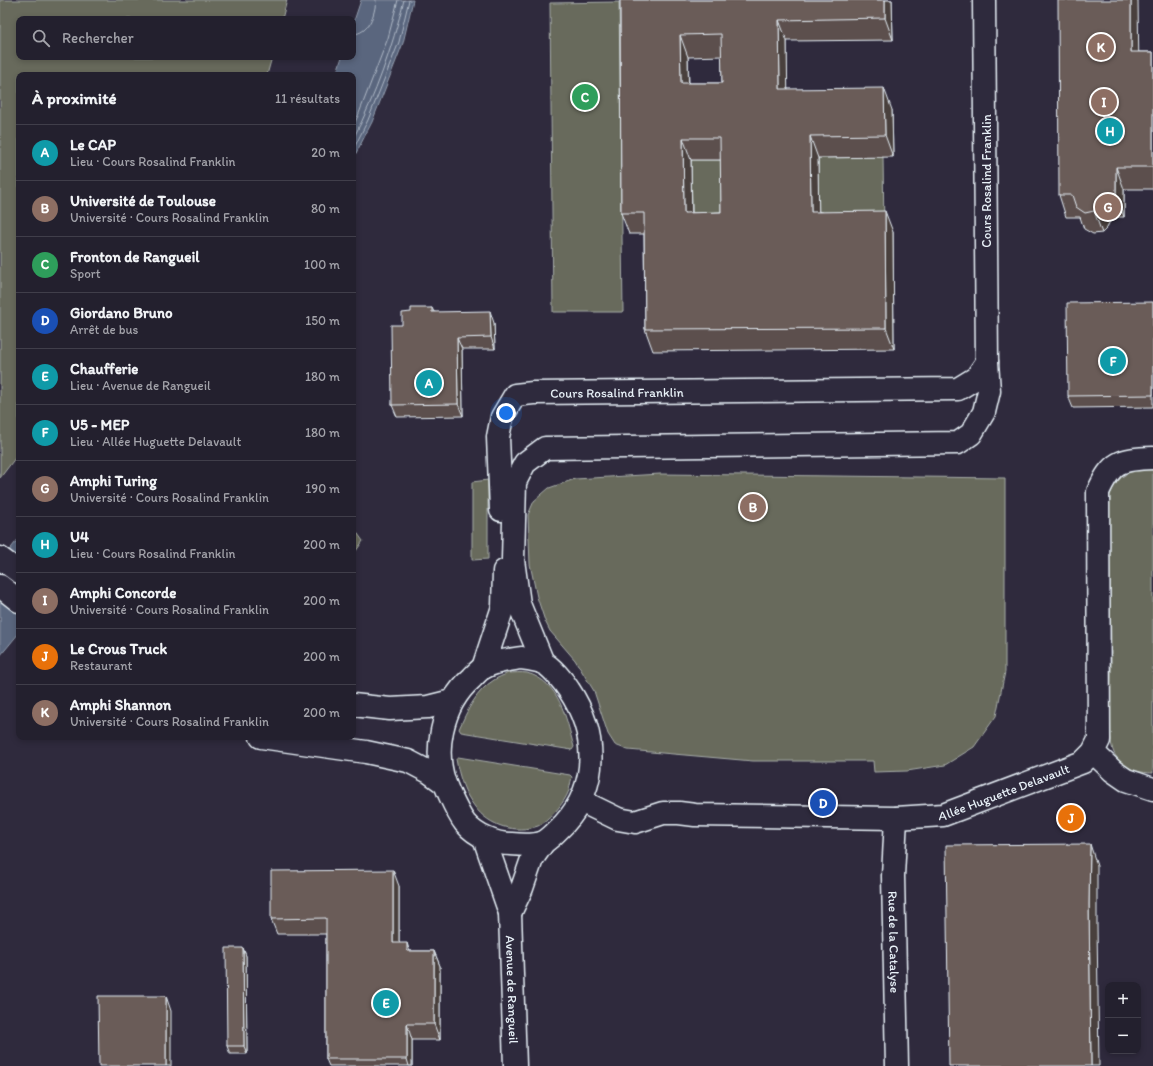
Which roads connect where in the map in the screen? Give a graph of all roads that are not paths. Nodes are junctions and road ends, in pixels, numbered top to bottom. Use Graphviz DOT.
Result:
graph roads {
  1 [pos="984,0"];
  2 [pos="987,362"];
  3 [pos="1153,458"];
  4 [pos="0,558"];
  5 [pos="16,570"];
  6 [pos="0,586"];
  7 [pos="16,599"];
  8 [pos="543,662"];
  9 [pos="483,668"];
  10 [pos="452,701"];
  11 [pos="356,705"];
  12 [pos="282,740"];
  13 [pos="1093,752"];
  14 [pos="444,783"];
  15 [pos="1153,789"];
  16 [pos="581,801"];
  17 [pos="896,818"];
  18 [pos="484,838"];
  19 [pos="544,842"];
  20 [pos="510,913"];
  21 [pos="515,1066"];
  22 [pos="897,1066"];
  1 -- 2 [label="street, Cours Rosalind Franklin"];
  2 -- 8 [label="street, Cours Rosalind Franklin"];
  2 -- 9 [label="street, Cours Rosalind Franklin"];
  3 -- 13 [label="street"];
  4 -- 5 [label="street"];
  6 -- 7 [label="street"];
  8 -- 9 [label="street"];
  8 -- 16 [label="street, Avenue de Rangueil"];
  9 -- 10 [label="street"];
  10 -- 11 [label="street"];
  10 -- 14 [label="street"];
  12 -- 14 [label="street"];
  13 -- 15 [label="street"];
  13 -- 17 [label="street, Allée Huguette Delavault"];
  14 -- 18 [label="street"];
  16 -- 17 [label="street, Allée Huguette Delavault"];
  16 -- 19 [label="street, Avenue de Rangueil"];
  17 -- 22 [label="street, Rue de la Catalyse"];
  18 -- 19 [label="street"];
  18 -- 20 [label="street, Avenue de Rangueil"];
  19 -- 20 [label="street, Avenue de Rangueil"];
  20 -- 21 [label="street, Avenue de Rangueil"];
}
